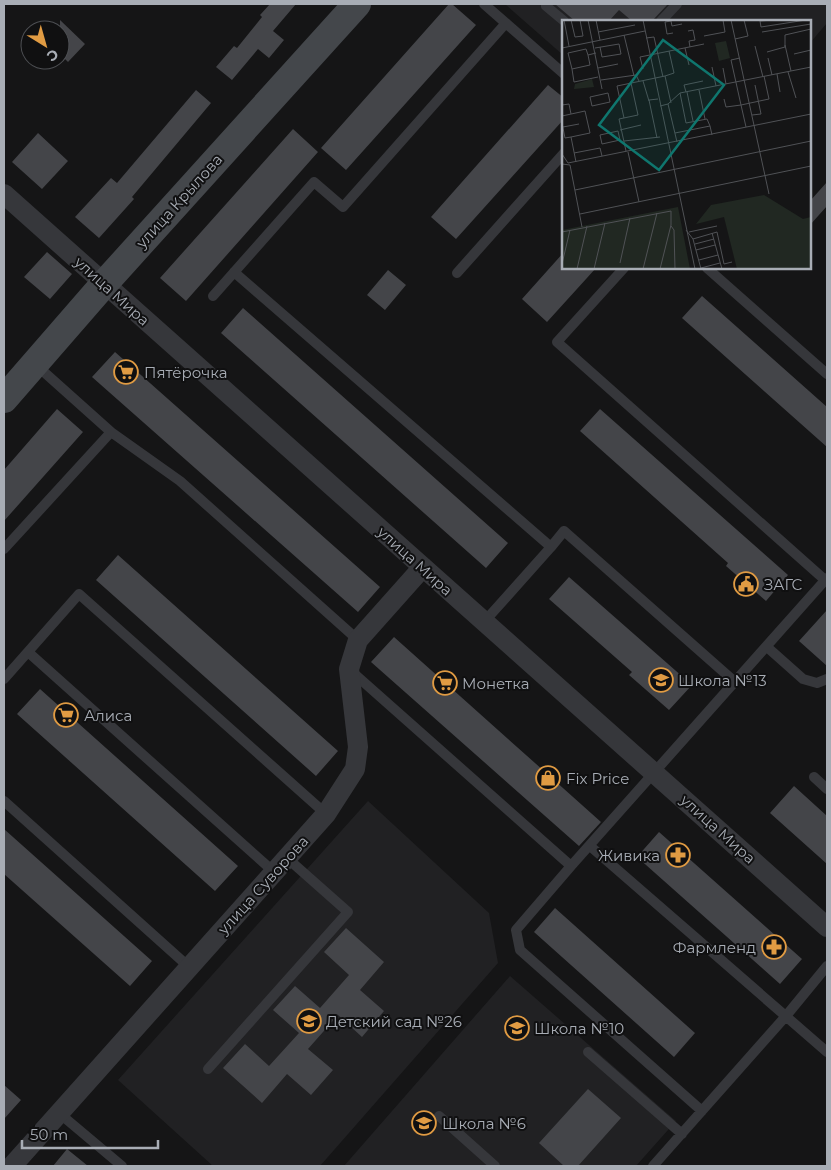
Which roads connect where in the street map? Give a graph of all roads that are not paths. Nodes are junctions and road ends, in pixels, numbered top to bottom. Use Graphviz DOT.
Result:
graph roads {
  1 [pos="357,4"];
  2 [pos="484,4"];
  3 [pos="547,4"];
  4 [pos="677,4"];
  5 [pos="562,20"];
  6 [pos="662,20"];
  7 [pos="506,23"];
  8 [pos="562,72"];
  9 [pos="562,155"];
  10 [pos="4,194"];
  11 [pos="623,269"];
  12 [pos="708,269"];
  13 [pos="234,272"];
  14 [pos="457,273"];
  15 [pos="104,284"];
  16 [pos="213,296"];
  17 [pos="35,364"];
  18 [pos="827,374"];
  19 [pos="4,399"];
  20 [pos="111,432"];
  21 [pos="550,546"];
  22 [pos="4,549"];
  23 [pos="423,567"];
  24 [pos="826,579"];
  25 [pos="484,622"];
  26 [pos="358,640"];
  27 [pos="767,647"];
  28 [pos="28,652"];
  29 [pos="349,669"];
  30 [pos="4,679"];
  31 [pos="827,679"];
  32 [pos="734,682"];
  33 [pos="654,773"];
  34 [pos="814,777"];
  35 [pos="827,789"];
  36 [pos="4,801"];
  37 [pos="326,814"];
  38 [pos="590,846"];
  39 [pos="281,865"];
  40 [pos="571,866"];
  41 [pos="827,927"];
  42 [pos="827,966"];
  43 [pos="189,967"];
  44 [pos="786,1016"];
  45 [pos="588,1052"];
  46 [pos="827,1052"];
  47 [pos="208,1070"];
  48 [pos="702,1111"];
  49 [pos="59,1113"];
  50 [pos="439,1116"];
  51 [pos="682,1134"];
  52 [pos="4,1160"];
  53 [pos="11,1166"];
  54 [pos="122,1166"];
  55 [pos="495,1166"];
  56 [pos="653,1166"];
  1 -- 15 [label="main road, улица Крылова"];
  2 -- 7 [label="lane"];
  3 -- 5 [label="lane"];
  4 -- 6 [label="lane"];
  7 -- 8 [label="lane"];
  7 -- 13 [label="lane"];
  9 -- 14 [label="lane"];
  10 -- 15 [label="street, улица Мира"];
  11 -- 24 [label="lane"];
  12 -- 18 [label="lane"];
  13 -- 16 [label="lane"];
  13 -- 21 [label="lane"];
  15 -- 17 [label="main road, улица Крылова"];
  15 -- 23 [label="street, улица Мира"];
  17 -- 19 [label="main road, улица Крылова"];
  17 -- 20 [label="lane"];
  20 -- 22 [label="lane"];
  20 -- 26 [label="lane"];
  21 -- 25 [label="lane"];
  21 -- 32 [label="lane"];
  23 -- 25 [label="street, улица Мира"];
  23 -- 26 [label="street, улица Суворова"];
  24 -- 27 [label="lane"];
  25 -- 33 [label="street, улица Мира"];
  26 -- 29 [label="street, улица Суворова"];
  27 -- 31 [label="lane"];
  27 -- 32 [label="lane"];
  28 -- 30 [label="lane"];
  28 -- 37 [label="lane"];
  28 -- 39 [label="lane"];
  29 -- 37 [label="street, улица Суворова"];
  29 -- 40 [label="lane"];
  32 -- 33 [label="lane"];
  33 -- 38 [label="lane"];
  33 -- 41 [label="street, улица Мира"];
  34 -- 35 [label="lane"];
  36 -- 43 [label="lane"];
  37 -- 39 [label="street, улица Суворова"];
  38 -- 40 [label="lane"];
  38 -- 44 [label="lane"];
  39 -- 43 [label="street, улица Суворова"];
  39 -- 47 [label="lane"];
  40 -- 48 [label="lane"];
  42 -- 44 [label="lane"];
  43 -- 49 [label="street, улица Суворова"];
  44 -- 46 [label="lane"];
  44 -- 48 [label="lane"];
  45 -- 51 [label="lane"];
  48 -- 51 [label="lane"];
  49 -- 53 [label="street, улица Суворова"];
  49 -- 54 [label="lane"];
  50 -- 55 [label="lane"];
  51 -- 56 [label="lane"];
  52 -- 53 [label="lane"];
}
